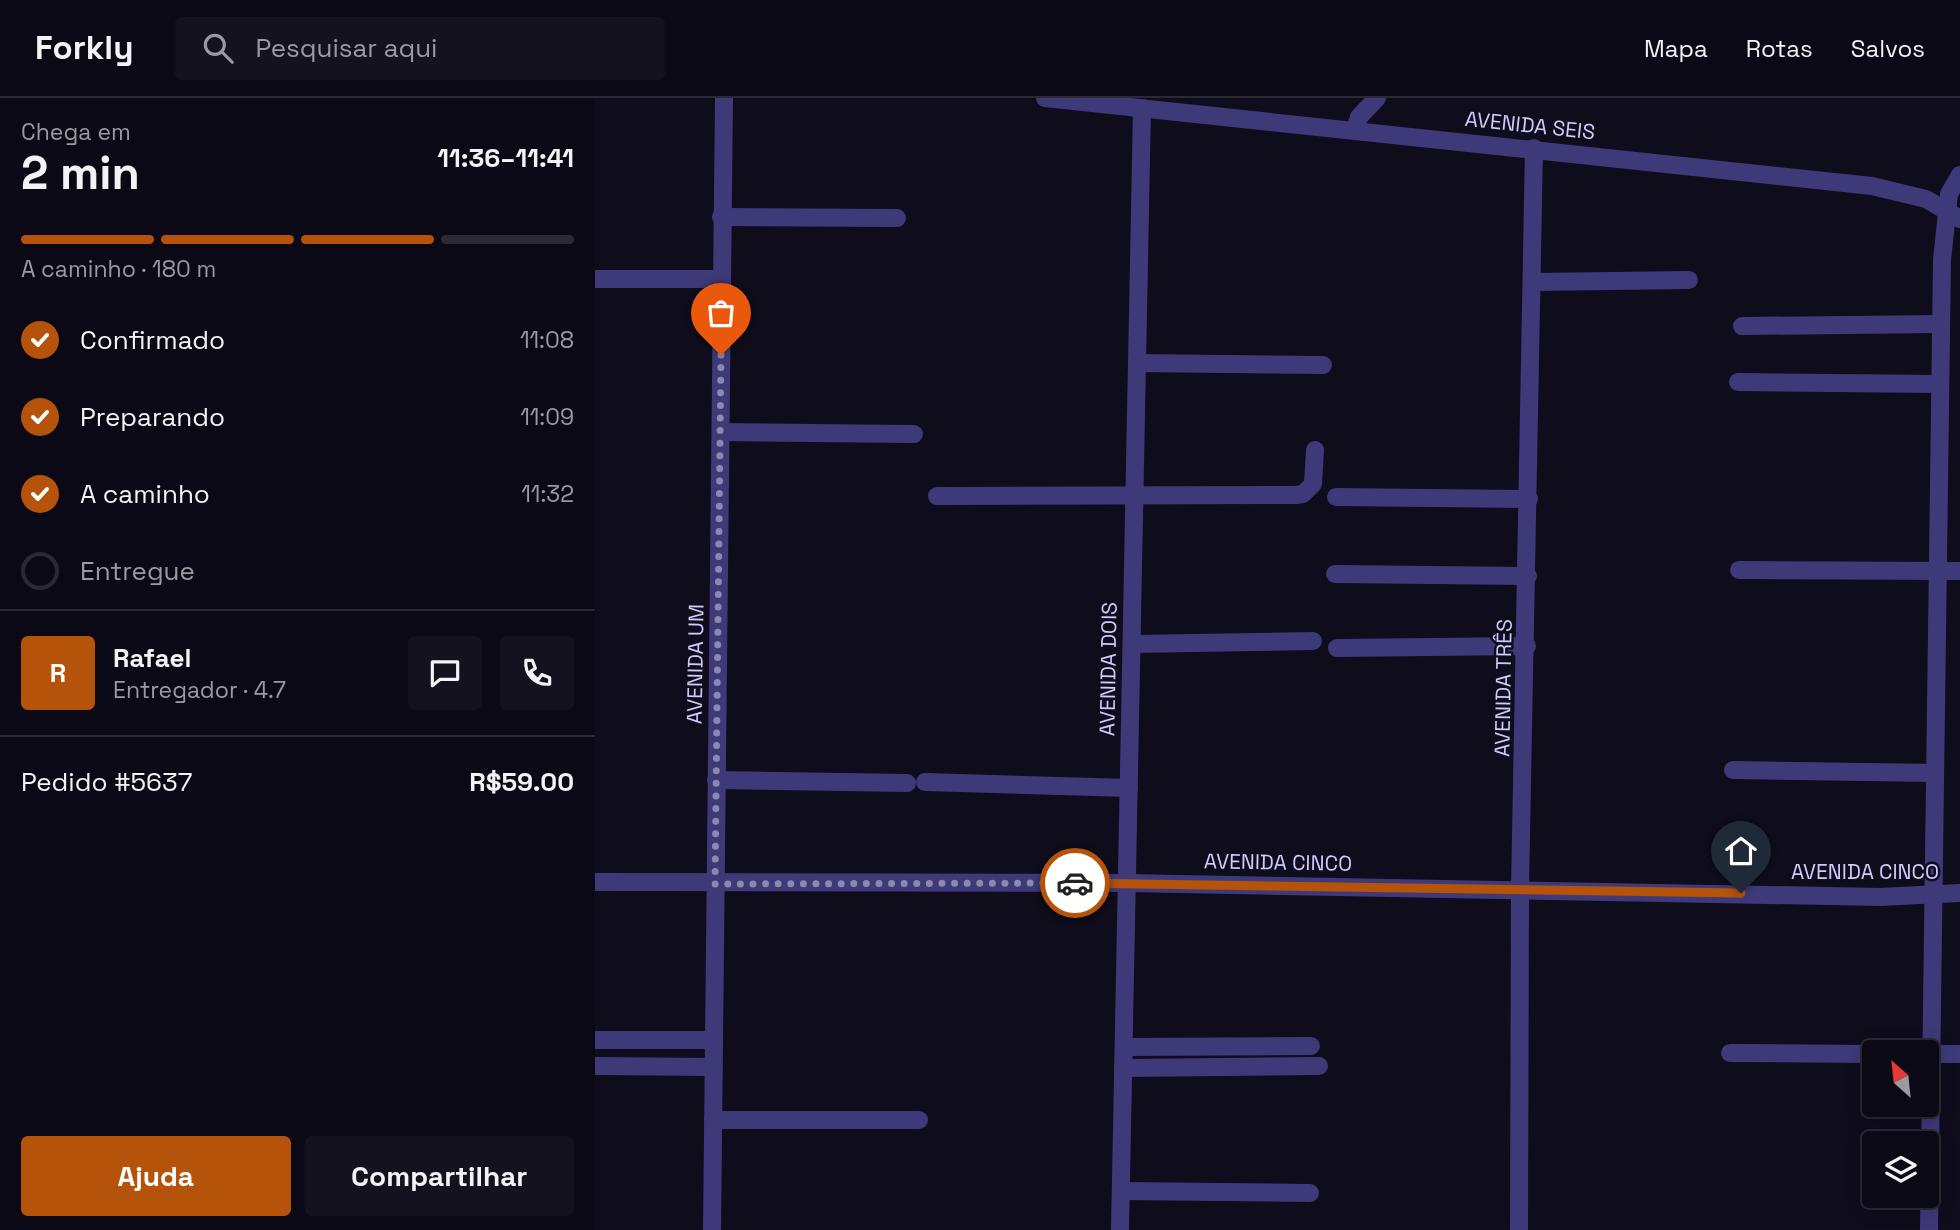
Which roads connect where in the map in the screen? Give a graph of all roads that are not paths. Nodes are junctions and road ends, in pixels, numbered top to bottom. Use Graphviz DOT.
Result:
graph roads {
  1 [pos="724,98"];
  2 [pos="1045,98"];
  3 [pos="1377,98"];
  4 [pos="1142,108"];
  5 [pos="1355,130"];
  6 [pos="1534,148"];
  7 [pos="1960,175"];
  8 [pos="1953,214"];
  9 [pos="721,217"];
  10 [pos="897,218"];
  11 [pos="721,278"];
  12 [pos="595,279"];
  13 [pos="1689,280"];
  14 [pos="1532,282"];
  15 [pos="1941,324"];
  16 [pos="1742,326"];
  17 [pos="1137,363"];
  18 [pos="1323,365"];
  19 [pos="1738,382"];
  20 [pos="1940,384"];
  21 [pos="721,432"];
  22 [pos="914,433"];
  23 [pos="1315,450"];
  24 [pos="1135,494"];
  25 [pos="937,496"];
  26 [pos="1336,497"];
  27 [pos="1529,499"];
  28 [pos="1739,570"];
  29 [pos="1937,570"];
  30 [pos="1960,571"];
  31 [pos="1335,574"];
  32 [pos="1528,576"];
  33 [pos="1313,641"];
  34 [pos="1132,644"];
  35 [pos="1527,646"];
  36 [pos="1337,648"];
  37 [pos="1733,770"];
  38 [pos="1935,773"];
  39 [pos="716,780"];
  40 [pos="1129,788"];
  41 [pos="595,882"];
  42 [pos="1127,883"];
  43 [pos="715,884"];
  44 [pos="1520,888"];
  45 [pos="1960,893"];
  46 [pos="1934,895"];
  47 [pos="595,1040"];
  48 [pos="713,1040"];
  49 [pos="1929,1040"];
  50 [pos="1311,1046"];
  51 [pos="1124,1047"];
  52 [pos="1730,1053"];
  53 [pos="1862,1054"];
  54 [pos="1939,1054"];
  55 [pos="1960,1054"];
  56 [pos="595,1066"];
  57 [pos="1319,1066"];
  58 [pos="713,1067"];
  59 [pos="1123,1068"];
  60 [pos="1929,1117"];
  61 [pos="713,1120"];
  62 [pos="919,1120"];
  63 [pos="1121,1191"];
  64 [pos="1310,1193"];
  65 [pos="712,1230"];
  66 [pos="1120,1230"];
  67 [pos="1518,1230"];
  68 [pos="1929,1230"];
  1 -- 9 [label="street, AVENIDA UM"];
  2 -- 4 [label="street, AVENIDA SEIS"];
  3 -- 5 [label="street"];
  4 -- 5 [label="street, AVENIDA SEIS"];
  4 -- 17 [label="street, AVENIDA DOIS"];
  5 -- 6 [label="street, AVENIDA SEIS"];
  6 -- 8 [label="street, AVENIDA SEIS"];
  6 -- 14 [label="street, AVENIDA TRÊS"];
  7 -- 8 [label="street"];
  8 -- 15 [label="street"];
  9 -- 10 [label="street"];
  9 -- 11 [label="street, AVENIDA UM"];
  11 -- 12 [label="street"];
  11 -- 21 [label="street, AVENIDA UM"];
  13 -- 14 [label="street"];
  14 -- 27 [label="street, AVENIDA TRÊS"];
  15 -- 16 [label="street"];
  15 -- 20 [label="street"];
  17 -- 18 [label="street"];
  17 -- 24 [label="street, AVENIDA DOIS"];
  19 -- 20 [label="street"];
  20 -- 29 [label="street"];
  21 -- 22 [label="street"];
  21 -- 39 [label="street, AVENIDA UM"];
  23 -- 24 [label="street"];
  24 -- 25 [label="street"];
  24 -- 34 [label="street, AVENIDA DOIS"];
  26 -- 27 [label="street"];
  27 -- 32 [label="street, AVENIDA TRÊS"];
  28 -- 29 [label="street"];
  29 -- 30 [label="street"];
  29 -- 38 [label="street"];
  31 -- 32 [label="street"];
  32 -- 35 [label="street, AVENIDA TRÊS"];
  33 -- 34 [label="street"];
  34 -- 40 [label="street, AVENIDA DOIS"];
  35 -- 36 [label="street"];
  35 -- 44 [label="street, AVENIDA TRÊS"];
  37 -- 38 [label="street"];
  38 -- 46 [label="street"];
  39 -- 40 [label="street"];
  39 -- 43 [label="street, AVENIDA UM"];
  40 -- 42 [label="street, AVENIDA DOIS"];
  41 -- 43 [label="street, AVENIDA CINCO"];
  42 -- 43 [label="street, AVENIDA CINCO"];
  42 -- 44 [label="street, AVENIDA CINCO"];
  42 -- 51 [label="street, AVENIDA DOIS"];
  43 -- 48 [label="street, AVENIDA UM"];
  44 -- 46 [label="street, AVENIDA CINCO"];
  44 -- 67 [label="street, AVENIDA TRÊS"];
  45 -- 46 [label="street, AVENIDA CINCO"];
  46 -- 49 [label="street"];
  47 -- 48 [label="street"];
  48 -- 58 [label="street, AVENIDA UM"];
  50 -- 51 [label="street"];
  51 -- 59 [label="street, AVENIDA DOIS"];
  52 -- 53 [label="street"];
  54 -- 55 [label="street"];
  56 -- 58 [label="street"];
  57 -- 59 [label="street"];
  58 -- 61 [label="street, AVENIDA UM"];
  59 -- 63 [label="street, AVENIDA DOIS"];
  60 -- 68 [label="street"];
  61 -- 62 [label="street"];
  61 -- 65 [label="street, AVENIDA UM"];
  63 -- 64 [label="street"];
  63 -- 66 [label="street, AVENIDA DOIS"];
}
